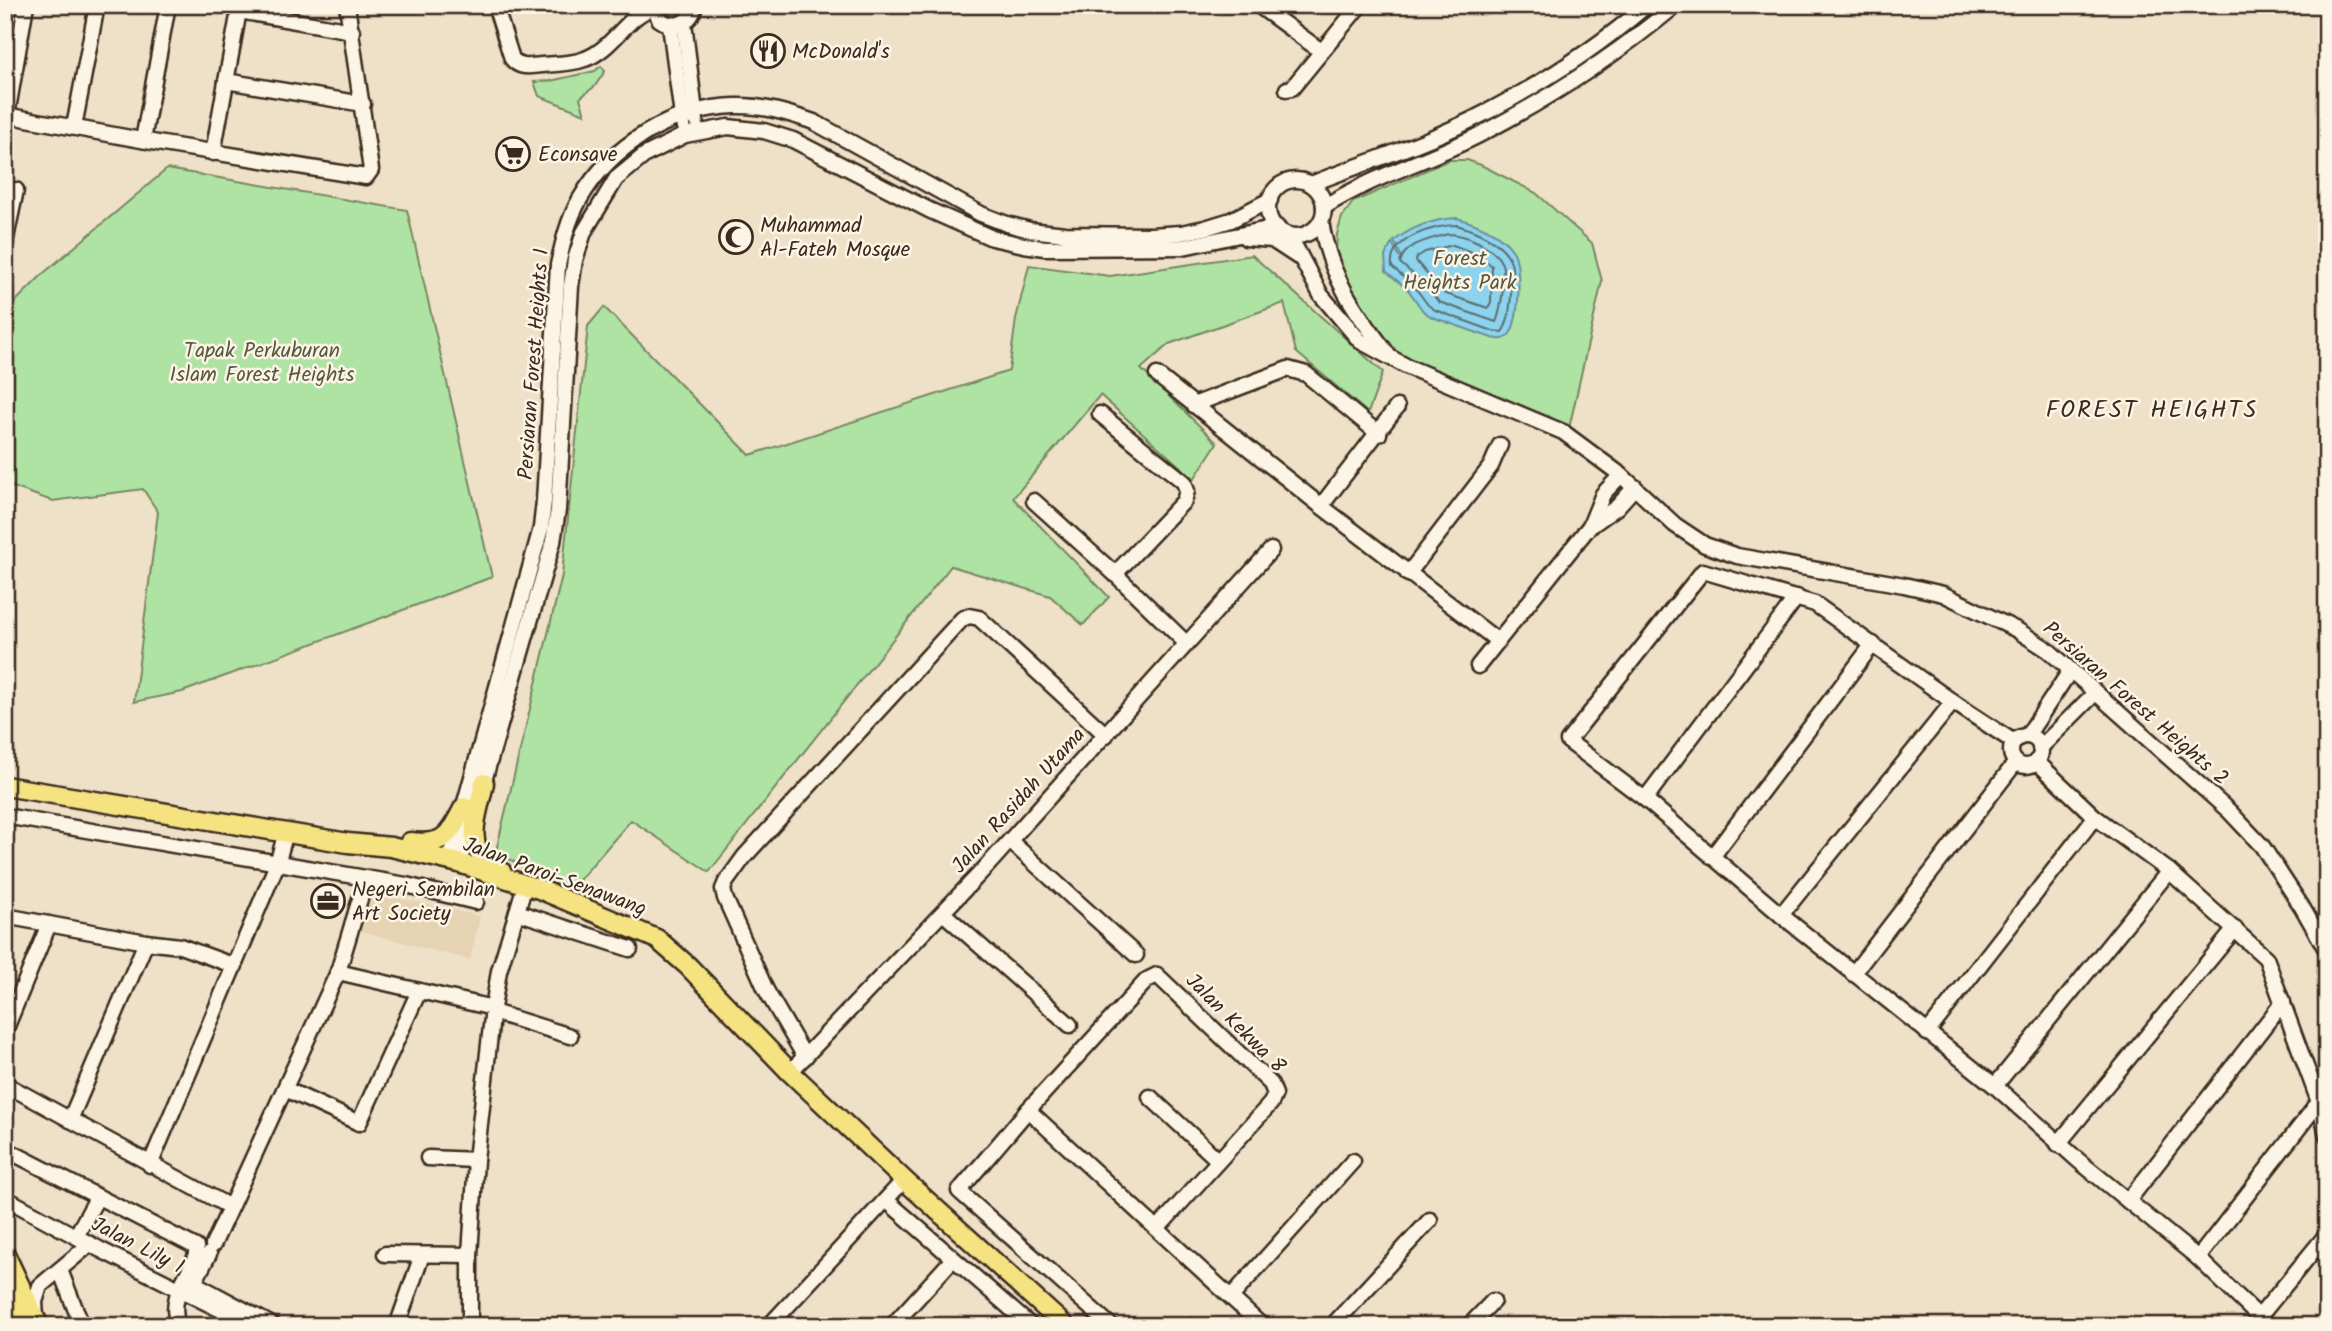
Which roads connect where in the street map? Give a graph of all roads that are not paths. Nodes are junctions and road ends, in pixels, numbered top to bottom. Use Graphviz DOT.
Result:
graph roads {
  1 [pos="26,5"];
  2 [pos="97,5"];
  3 [pos="168,5"];
  4 [pos="347,5"];
  5 [pos="495,5"];
  6 [pos="695,5"];
  7 [pos="1258,5"];
  8 [pos="1360,5"];
  9 [pos="1647,5"];
  10 [pos="1676,5"];
  11 [pos="654,6"];
  12 [pos="240,8"];
  13 [pos="677,24"];
  14 [pos="352,31"];
  15 [pos="1321,51"];
  16 [pos="226,81"];
  17 [pos="1287,89"];
  18 [pos="363,104"];
  19 [pos="6,115"];
  20 [pos="688,115"];
  21 [pos="75,127"];
  22 [pos="691,134"];
  23 [pos="144,140"];
  24 [pos="213,153"];
  25 [pos="1311,184"];
  26 [pos="16,190"];
  27 [pos="1270,200"];
  28 [pos="1322,214"];
  29 [pos="1283,231"];
  30 [pos="1226,237"];
  31 [pos="5,243"];
  32 [pos="1302,260"];
  33 [pos="1390,357"];
  34 [pos="1157,375"];
  35 [pos="1194,405"];
  36 [pos="1397,407"];
  37 [pos="1100,414"];
  38 [pos="1378,434"];
  39 [pos="1500,445"];
  40 [pos="1621,475"];
  41 [pos="1635,488"];
  42 [pos="1034,501"];
  43 [pos="1321,506"];
  44 [pos="1589,527"];
  45 [pos="1271,550"];
  46 [pos="1115,573"];
  47 [pos="1408,574"];
  48 [pos="1797,597"];
  49 [pos="1498,641"];
  50 [pos="1186,643"];
  51 [pos="1873,644"];
  52 [pos="1478,666"];
  53 [pos="2070,671"];
  54 [pos="2095,693"];
  55 [pos="1952,702"];
  56 [pos="1106,735"];
  57 [pos="2020,739"];
  58 [pos="2038,755"];
  59 [pos="2016,762"];
  60 [pos="484,783"];
  61 [pos="5,786"];
  62 [pos="1645,799"];
  63 [pos="464,807"];
  64 [pos="5,816"];
  65 [pos="2095,817"];
  66 [pos="286,832"];
  67 [pos="1010,841"];
  68 [pos="348,843"];
  69 [pos="1712,857"];
  70 [pos="454,862"];
  71 [pos="277,864"];
  72 [pos="2169,871"];
  73 [pos="366,878"];
  74 [pos="532,887"];
  75 [pos="476,902"];
  76 [pos="517,912"];
  77 [pos="943,913"];
  78 [pos="1781,915"];
  79 [pos="5,916"];
  80 [pos="49,925"];
  81 [pos="2235,929"];
  82 [pos="146,942"];
  83 [pos="630,949"];
  84 [pos="2327,951"];
  85 [pos="1136,955"];
  86 [pos="235,966"];
  87 [pos="338,972"];
  88 [pos="1853,974"];
  89 [pos="419,991"];
  90 [pos="2283,1002"];
  91 [pos="493,1010"];
  92 [pos="8,1015"];
  93 [pos="1070,1025"];
  94 [pos="5,1031"];
  95 [pos="1927,1034"];
  96 [pos="570,1036"];
  97 [pos="805,1057"];
  98 [pos="790,1072"];
  99 [pos="5,1084"];
  100 [pos="1995,1086"];
  101 [pos="285,1089"];
  102 [pos="1150,1097"];
  103 [pos="2319,1102"];
  104 [pos="1028,1111"];
  105 [pos="70,1120"];
  106 [pos="2327,1135"];
  107 [pos="2058,1144"];
  108 [pos="5,1150"];
  109 [pos="428,1158"];
  110 [pos="475,1160"];
  111 [pos="1218,1160"];
  112 [pos="1353,1161"];
  113 [pos="150,1165"];
  114 [pos="904,1180"];
  115 [pos="5,1198"];
  116 [pos="97,1198"];
  117 [pos="886,1200"];
  118 [pos="2128,1201"];
  119 [pos="230,1207"];
  120 [pos="1430,1220"];
  121 [pos="1157,1229"];
  122 [pos="2327,1234"];
  123 [pos="83,1240"];
  124 [pos="384,1254"];
  125 [pos="422,1255"];
  126 [pos="470,1255"];
  127 [pos="2198,1258"];
  128 [pos="953,1259"];
  129 [pos="10,1261"];
  130 [pos="60,1270"];
  131 [pos="45,1280"];
  132 [pos="5,1286"];
  133 [pos="178,1289"];
  134 [pos="1231,1297"];
  135 [pos="1493,1301"];
  136 [pos="1255,1323"];
  137 [pos="32,1324"];
  138 [pos="82,1326"];
  139 [pos="178,1326"];
  140 [pos="253,1326"];
  141 [pos="274,1326"];
  142 [pos="397,1326"];
  143 [pos="470,1326"];
  144 [pos="769,1326"];
  145 [pos="892,1326"];
  146 [pos="1031,1326"];
  147 [pos="1065,1326"];
  148 [pos="1111,1326"];
  149 [pos="1332,1326"];
  150 [pos="1469,1326"];
  1 -- 19 [label="street"];
  2 -- 21 [label="street"];
  3 -- 23 [label="street"];
  4 -- 14 [label="street"];
  5 -- 11 [label="street"];
  6 -- 13 [label="street"];
  7 -- 15 [label="street"];
  8 -- 15 [label="street"];
  9 -- 25 [label="street"];
  10 -- 28 [label="street"];
  11 -- 13 [label="street"];
  12 -- 14 [label="street"];
  12 -- 16 [label="street"];
  13 -- 20 [label="street"];
  14 -- 18 [label="street"];
  15 -- 17 [label="street"];
  16 -- 18 [label="street"];
  16 -- 24 [label="street"];
  18 -- 24 [label="street"];
  19 -- 21 [label="street"];
  20 -- 22 [label="street"];
  20 -- 27 [label="street, Persiaran Forest Heights 1"];
  20 -- 63 [label="street, Persiaran Forest Heights 1"];
  21 -- 23 [label="street"];
  22 -- 30 [label="street, Persiaran Forest Heights 1"];
  22 -- 60 [label="street, Persiaran Forest Heights 1"];
  23 -- 24 [label="street"];
  25 -- 27 [label="street"];
  25 -- 28 [label="street"];
  26 -- 31 [label="street"];
  27 -- 29 [label="street"];
  28 -- 29 [label="street"];
  28 -- 33 [label="street"];
  29 -- 30 [label="street, Persiaran Forest Heights 1"];
  29 -- 32 [label="street, Persiaran Forest Heights 2"];
  30 -- 32 [label="street"];
  32 -- 33 [label="street, Persiaran Forest Heights 2"];
  33 -- 40 [label="street, Persiaran Forest Heights 2"];
  34 -- 35 [label="street"];
  35 -- 38 [label="street"];
  35 -- 43 [label="street"];
  36 -- 38 [label="street"];
  37 -- 46 [label="street"];
  38 -- 43 [label="street"];
  39 -- 47 [label="street"];
  40 -- 41 [label="street, Persiaran Forest Heights 2"];
  40 -- 44 [label="street"];
  41 -- 44 [label="street"];
  41 -- 53 [label="street, Persiaran Forest Heights 2"];
  42 -- 46 [label="street"];
  43 -- 47 [label="street"];
  44 -- 49 [label="street"];
  45 -- 50 [label="street, Jalan Rasidah Utama"];
  46 -- 50 [label="street"];
  47 -- 49 [label="street"];
  48 -- 51 [label="street"];
  48 -- 62 [label="street"];
  48 -- 62 [label="street"];
  49 -- 52 [label="street"];
  50 -- 56 [label="street, Jalan Rasidah Utama"];
  51 -- 55 [label="street"];
  51 -- 69 [label="street"];
  53 -- 54 [label="street, Persiaran Forest Heights 2"];
  53 -- 57 [label="street"];
  54 -- 58 [label="street"];
  54 -- 84 [label="street, Persiaran Forest Heights 2"];
  55 -- 57 [label="street"];
  55 -- 78 [label="street"];
  56 -- 67 [label="street, Jalan Rasidah Utama"];
  56 -- 97 [label="street"];
  57 -- 58 [label="street"];
  57 -- 59 [label="street"];
  58 -- 59 [label="street"];
  58 -- 65 [label="street"];
  59 -- 88 [label="street"];
  60 -- 70 [label="street, Persiaran Forest Heights 1"];
  60 -- 74 [label="main road"];
  61 -- 66 [label="main road, Jalan Paroi-Senawang"];
  62 -- 69 [label="street"];
  63 -- 68 [label="main road"];
  63 -- 70 [label="street, Persiaran Forest Heights 1"];
  64 -- 71 [label="street"];
  65 -- 72 [label="street"];
  65 -- 95 [label="street"];
  66 -- 68 [label="main road, Jalan Paroi-Senawang"];
  66 -- 71 [label="street"];
  67 -- 77 [label="street, Jalan Rasidah Utama"];
  67 -- 85 [label="street"];
  68 -- 70 [label="main road, Jalan Paroi-Senawang"];
  69 -- 78 [label="street"];
  70 -- 74 [label="main road, Jalan Paroi-Senawang"];
  71 -- 73 [label="street"];
  71 -- 86 [label="street"];
  72 -- 81 [label="street"];
  72 -- 100 [label="street"];
  73 -- 75 [label="street"];
  73 -- 87 [label="street"];
  74 -- 76 [label="street"];
  74 -- 98 [label="main road, Jalan Paroi-Senawang"];
  76 -- 83 [label="street"];
  76 -- 91 [label="street"];
  77 -- 93 [label="street"];
  77 -- 97 [label="street, Jalan Rasidah Utama"];
  78 -- 88 [label="street"];
  79 -- 80 [label="street"];
  80 -- 82 [label="street"];
  80 -- 92 [label="street"];
  81 -- 90 [label="street"];
  81 -- 107 [label="street"];
  82 -- 86 [label="street"];
  82 -- 105 [label="street"];
  86 -- 113 [label="street"];
  87 -- 89 [label="street"];
  87 -- 101 [label="street"];
  88 -- 95 [label="street"];
  89 -- 91 [label="street"];
  89 -- 101 [label="street"];
  90 -- 103 [label="street"];
  90 -- 118 [label="street"];
  91 -- 96 [label="street"];
  91 -- 110 [label="street"];
  92 -- 94 [label="street"];
  95 -- 100 [label="street"];
  97 -- 98 [label="street, Jalan Rasidah Utama"];
  98 -- 114 [label="main road, Jalan Paroi-Senawang"];
  99 -- 105 [label="street"];
  100 -- 107 [label="street"];
  101 -- 119 [label="street"];
  102 -- 111 [label="street"];
  103 -- 106 [label="street"];
  103 -- 127 [label="street"];
  104 -- 111 [label="street, Jalan Kekwa 8"];
  104 -- 121 [label="street"];
  104 -- 148 [label="street, Jalan Kekwa 8"];
  105 -- 113 [label="street"];
  107 -- 118 [label="street"];
  108 -- 116 [label="street"];
  109 -- 110 [label="street"];
  110 -- 126 [label="street"];
  111 -- 121 [label="street, Jalan Kekwa 8"];
  112 -- 134 [label="street"];
  113 -- 119 [label="street"];
  114 -- 117 [label="street"];
  114 -- 147 [label="main road, Jalan Paroi-Senawang"];
  115 -- 123 [label="street, Jalan Lily 1"];
  116 -- 123 [label="street"];
  116 -- 133 [label="street"];
  117 -- 128 [label="street"];
  117 -- 144 [label="street"];
  118 -- 127 [label="street"];
  119 -- 141 [label="street"];
  120 -- 149 [label="street"];
  121 -- 134 [label="street"];
  122 -- 127 [label="street"];
  123 -- 130 [label="street"];
  123 -- 133 [label="street, Jalan Lily 1"];
  124 -- 125 [label="street"];
  125 -- 126 [label="street"];
  125 -- 142 [label="street"];
  126 -- 143 [label="street"];
  128 -- 145 [label="street"];
  128 -- 146 [label="street"];
  129 -- 131 [label="street"];
  129 -- 137 [label="main road"];
  130 -- 131 [label="street"];
  130 -- 138 [label="street"];
  131 -- 137 [label="street"];
  132 -- 137 [label="main road"];
  133 -- 139 [label="street"];
  133 -- 140 [label="street, Jalan Lily 1"];
  134 -- 136 [label="street"];
  135 -- 150 [label="street"];
}
